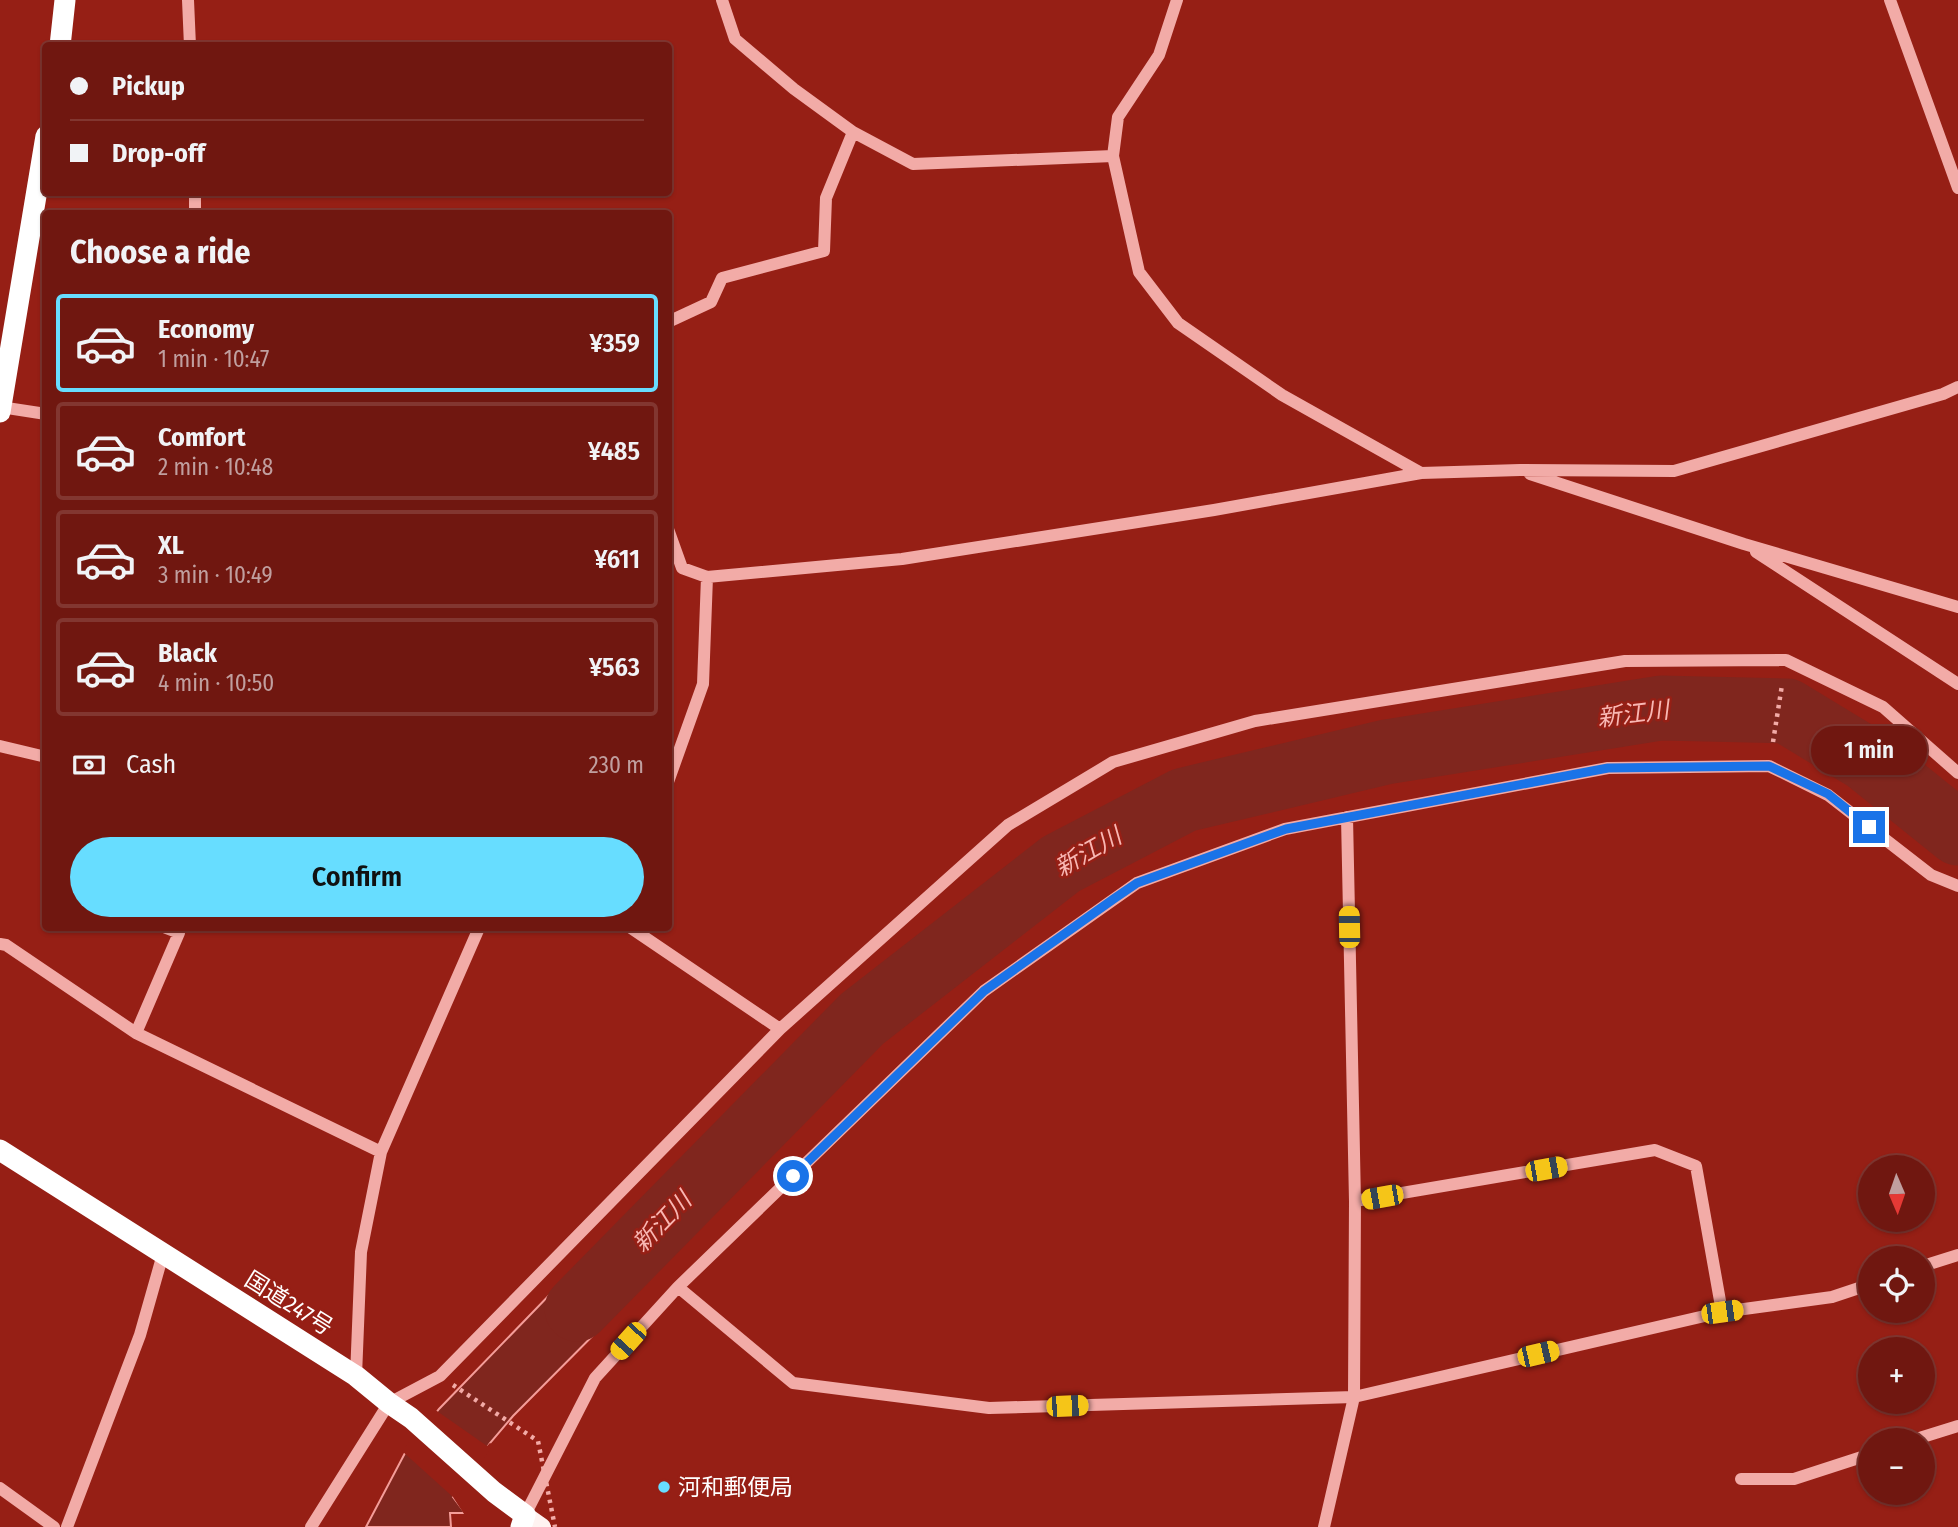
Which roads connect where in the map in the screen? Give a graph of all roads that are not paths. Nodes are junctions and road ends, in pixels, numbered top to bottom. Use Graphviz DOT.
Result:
graph roads {
  1 [pos="65,0"];
  2 [pos="188,0"];
  3 [pos="722,0"];
  4 [pos="1177,0"];
  5 [pos="1890,0"];
  6 [pos="60,42"];
  7 [pos="190,42"];
  8 [pos="853,132"];
  9 [pos="1113,156"];
  10 [pos="42,160"];
  11 [pos="1958,188"];
  12 [pos="672,320"];
  13 [pos="1958,387"];
  14 [pos="0,408"];
  15 [pos="42,413"];
  16 [pos="1520,470"];
  17 [pos="1421,473"];
  18 [pos="672,540"];
  19 [pos="1744,544"];
  20 [pos="682,568"];
  21 [pos="672,569"];
  22 [pos="707,577"];
  23 [pos="1958,607"];
  24 [pos="1958,684"];
  25 [pos="0,746"];
  26 [pos="42,756"];
  27 [pos="672,771"];
  28 [pos="1958,773"];
  29 [pos="1347,817"];
  30 [pos="1958,886"];
  31 [pos="174,931"];
  32 [pos="478,931"];
  33 [pos="635,931"];
  34 [pos="0,944"];
  35 [pos="780,1029"];
  36 [pos="136,1033"];
  37 [pos="0,1151"];
  38 [pos="381,1152"];
  39 [pos="1355,1201"];
  40 [pos="163,1254"];
  41 [pos="1958,1255"];
  42 [pos="1935,1262"];
  43 [pos="678,1287"];
  44 [pos="1858,1288"];
  45 [pos="1722,1312"];
  46 [pos="356,1376"];
  47 [pos="1354,1396"];
  48 [pos="389,1404"];
  49 [pos="1958,1426"];
  50 [pos="1935,1433"];
  51 [pos="1858,1458"];
  52 [pos="1741,1479"];
  53 [pos="0,1488"];
  54 [pos="529,1523"];
  55 [pos="54,1527"];
  56 [pos="67,1527"];
  57 [pos="311,1527"];
  58 [pos="1324,1527"];
  1 -- 6 [label="highway"];
  2 -- 7 [label="street"];
  3 -- 8 [label="street"];
  4 -- 9 [label="street"];
  5 -- 11 [label="street"];
  8 -- 9 [label="street"];
  8 -- 12 [label="street"];
  9 -- 17 [label="street"];
  10 -- 14 [label="highway"];
  13 -- 16 [label="street"];
  14 -- 15 [label="street"];
  16 -- 17 [label="street"];
  16 -- 19 [label="street"];
  17 -- 22 [label="street"];
  18 -- 20 [label="street"];
  19 -- 23 [label="street"];
  19 -- 24 [label="street"];
  20 -- 21 [label="street"];
  20 -- 22 [label="street"];
  22 -- 27 [label="street"];
  25 -- 26 [label="street"];
  28 -- 35 [label="street"];
  29 -- 30 [label="street"];
  29 -- 39 [label="street"];
  29 -- 43 [label="street"];
  31 -- 36 [label="street"];
  32 -- 38 [label="street"];
  33 -- 35 [label="street"];
  34 -- 36 [label="street"];
  35 -- 48 [label="street"];
  36 -- 38 [label="street"];
  37 -- 40 [label="highway, 国道247号"];
  38 -- 46 [label="street"];
  39 -- 45 [label="street"];
  39 -- 47 [label="street"];
  40 -- 46 [label="highway, 国道247号"];
  40 -- 56 [label="street"];
  41 -- 42 [label="street"];
  43 -- 47 [label="street"];
  43 -- 54 [label="street"];
  44 -- 45 [label="street"];
  45 -- 47 [label="street"];
  46 -- 48 [label="highway, 国道247号"];
  47 -- 58 [label="street"];
  48 -- 54 [label="highway, 国道247号"];
  48 -- 57 [label="street"];
  49 -- 50 [label="street"];
  51 -- 52 [label="street"];
  53 -- 55 [label="street"];
}
